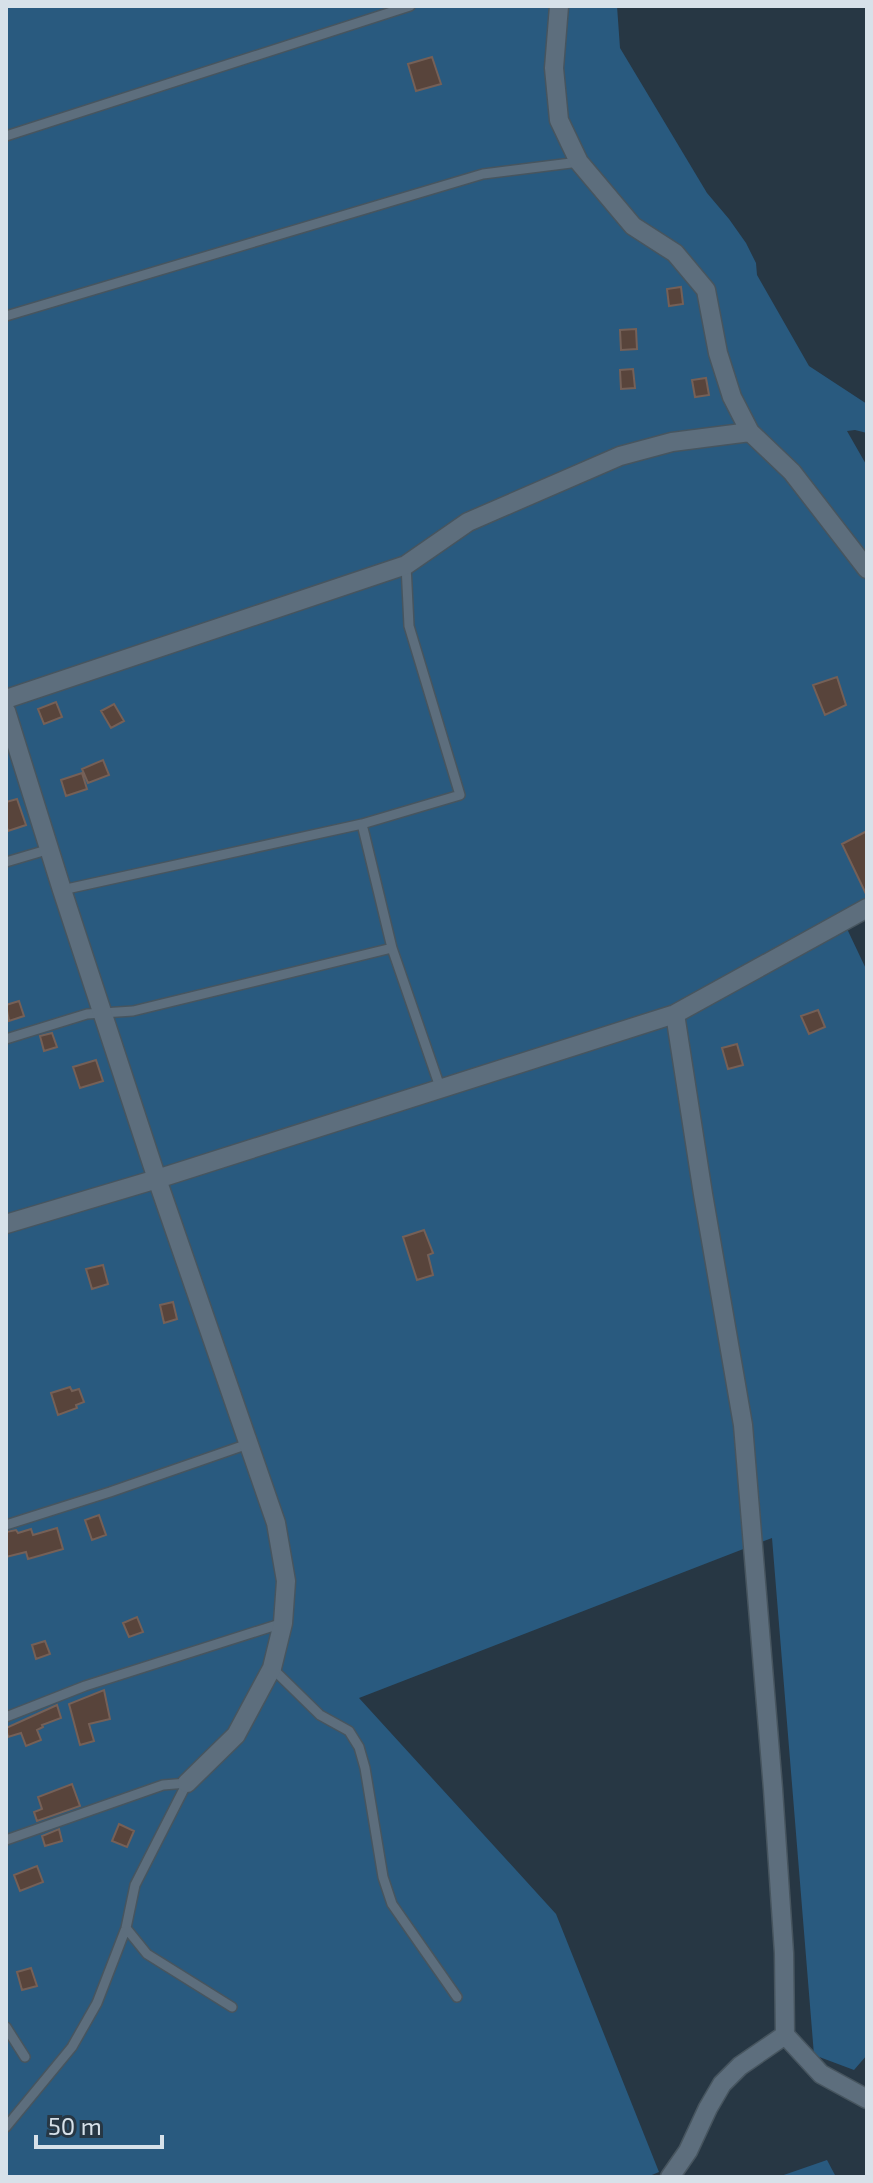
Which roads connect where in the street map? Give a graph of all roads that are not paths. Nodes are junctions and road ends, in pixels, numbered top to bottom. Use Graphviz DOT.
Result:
graph roads {
  1 [pos="410,6"];
  2 [pos="559,6"];
  3 [pos="6,136"];
  4 [pos="579,162"];
  5 [pos="6,316"];
  6 [pos="750,432"];
  7 [pos="406,565"];
  8 [pos="867,569"];
  9 [pos="6,699"];
  10 [pos="6,711"];
  11 [pos="362,824"];
  12 [pos="50,849"];
  13 [pos="6,862"];
  14 [pos="62,890"];
  15 [pos="867,908"];
  16 [pos="392,948"];
  17 [pos="102,1012"];
  18 [pos="675,1014"];
  19 [pos="6,1039"];
  20 [pos="440,1087"];
  21 [pos="157,1179"];
  22 [pos="6,1224"];
  23 [pos="248,1444"];
  24 [pos="6,1525"];
  25 [pos="283,1623"];
  26 [pos="272,1668"];
  27 [pos="6,1717"];
  28 [pos="187,1783"];
  29 [pos="6,1840"];
  30 [pos="126,1928"];
  31 [pos="457,1997"];
  32 [pos="232,2007"];
  33 [pos="6,2027"];
  34 [pos="785,2035"];
  35 [pos="25,2057"];
  36 [pos="867,2099"];
  37 [pos="6,2127"];
  38 [pos="670,2177"];
  1 -- 3 [label="lane"];
  2 -- 4 [label="street"];
  4 -- 5 [label="lane"];
  4 -- 6 [label="street"];
  6 -- 7 [label="street"];
  6 -- 8 [label="street"];
  7 -- 9 [label="street"];
  7 -- 11 [label="lane"];
  10 -- 12 [label="street"];
  11 -- 14 [label="lane"];
  11 -- 16 [label="lane"];
  12 -- 13 [label="lane"];
  12 -- 14 [label="street"];
  14 -- 17 [label="street"];
  15 -- 18 [label="street"];
  16 -- 17 [label="lane"];
  16 -- 20 [label="lane"];
  17 -- 19 [label="lane"];
  17 -- 21 [label="street"];
  18 -- 20 [label="street"];
  18 -- 34 [label="street"];
  20 -- 21 [label="street"];
  21 -- 22 [label="street"];
  21 -- 23 [label="street"];
  23 -- 24 [label="lane"];
  23 -- 25 [label="street"];
  25 -- 26 [label="street"];
  25 -- 27 [label="lane"];
  26 -- 28 [label="street"];
  26 -- 31 [label="lane"];
  28 -- 29 [label="lane"];
  28 -- 30 [label="lane"];
  30 -- 32 [label="lane"];
  30 -- 37 [label="lane"];
  33 -- 35 [label="lane"];
  34 -- 36 [label="street"];
  34 -- 38 [label="street"];
}
